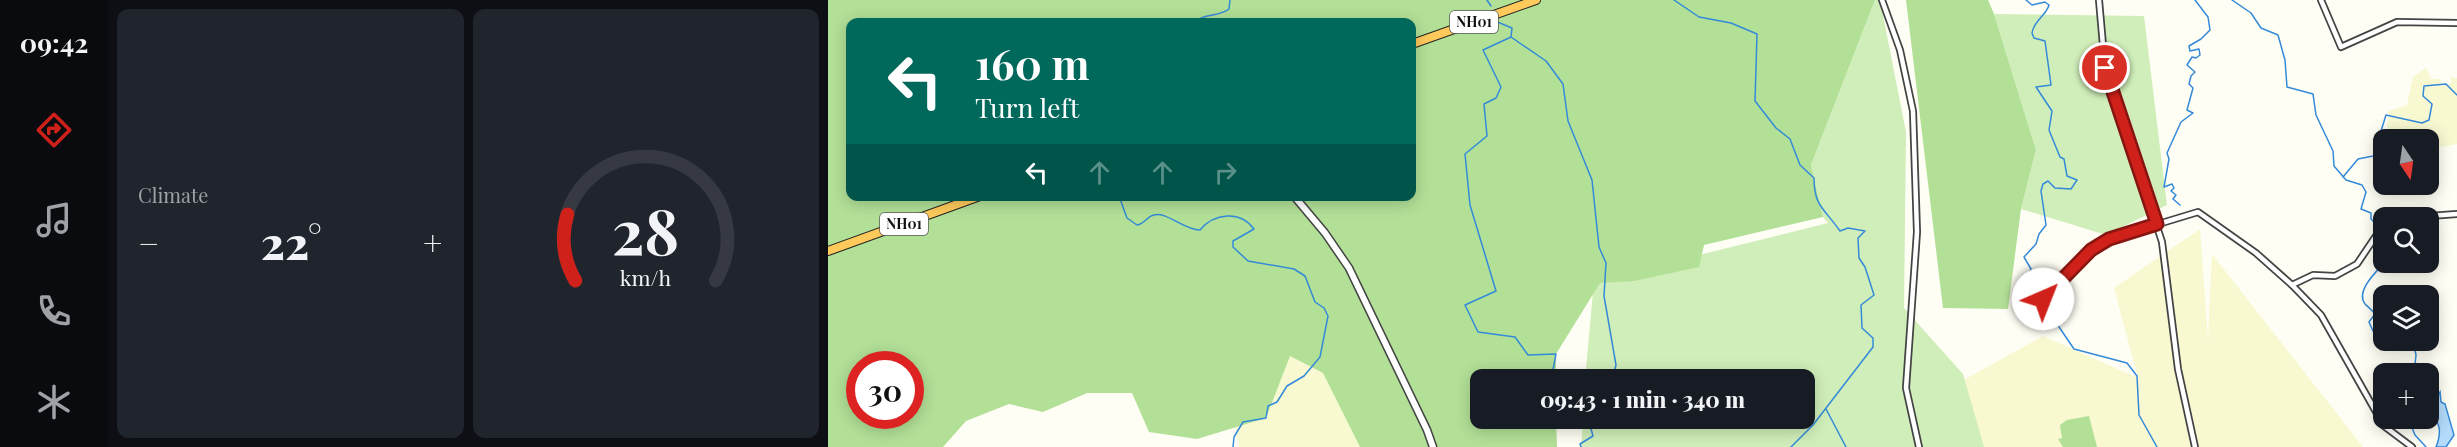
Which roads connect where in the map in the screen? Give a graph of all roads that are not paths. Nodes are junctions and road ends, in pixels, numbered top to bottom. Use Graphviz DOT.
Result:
graph roads {
  1 [pos="1536,0"];
  2 [pos="1882,0"];
  3 [pos="2099,0"];
  4 [pos="2321,0"];
  5 [pos="2457,23"];
  6 [pos="1416,43"];
  7 [pos="967,201"];
  8 [pos="1298,201"];
  9 [pos="2457,214"];
  10 [pos="2439,215"];
  11 [pos="2157,224"];
  12 [pos="2373,240"];
  13 [pos="828,251"];
  14 [pos="2292,285"];
  15 [pos="2043,299"];
  16 [pos="1433,447"];
  17 [pos="1919,447"];
  18 [pos="2195,447"];
  19 [pos="2412,447"];
  1 -- 6 [label="highway, NH01"];
  2 -- 17 [label="street"];
  3 -- 11 [label="street"];
  4 -- 5 [label="street"];
  7 -- 13 [label="highway, NH01"];
  8 -- 16 [label="street"];
  9 -- 10 [label="street"];
  11 -- 14 [label="street"];
  11 -- 15 [label="street"];
  11 -- 18 [label="street"];
  12 -- 14 [label="street"];
  14 -- 19 [label="street"];
}
